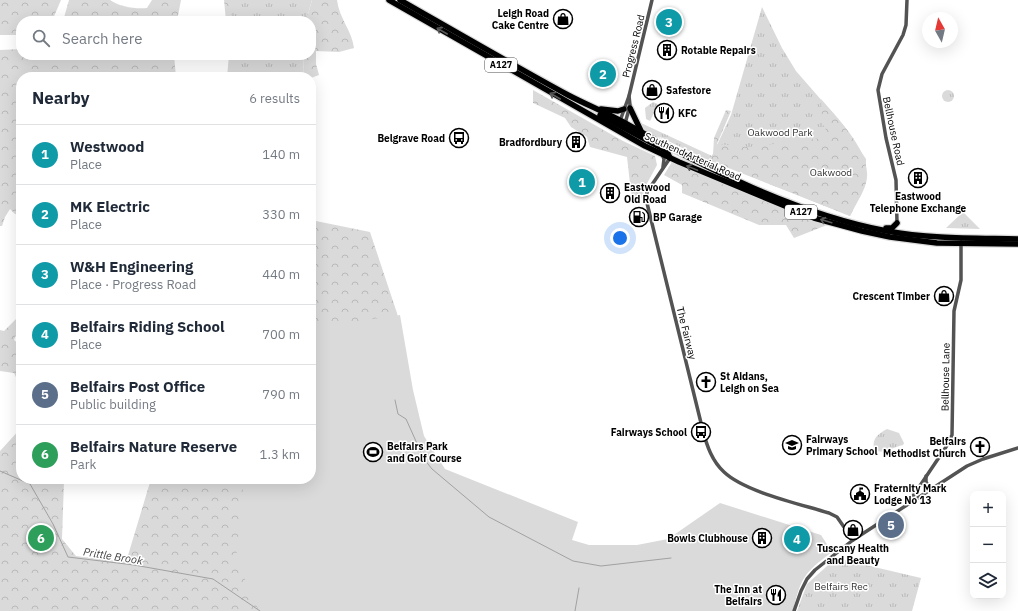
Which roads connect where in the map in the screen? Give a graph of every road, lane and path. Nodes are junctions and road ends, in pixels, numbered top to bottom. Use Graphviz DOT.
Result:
graph roads {
  1 [pos="389,0"];
  2 [pos="400,0"];
  3 [pos="652,0"];
  4 [pos="906,0"];
  5 [pos="574,98"];
  6 [pos="595,108"];
  7 [pos="627,109"];
  8 [pos="621,127"];
  9 [pos="643,133"];
  10 [pos="662,154"];
  11 [pos="670,158"];
  12 [pos="663,168"];
  13 [pos="897,223"];
  14 [pos="863,226"];
  15 [pos="902,233"];
  16 [pos="1018,238"];
  17 [pos="961,241"];
  18 [pos="1018,244"];
  19 [pos="1018,448"];
  20 [pos="926,475"];
  21 [pos="920,482"];
  22 [pos="926,482"];
  23 [pos="931,488"];
  24 [pos="915,491"];
  25 [pos="919,496"];
  26 [pos="907,504"];
  27 [pos="853,540"];
  28 [pos="794,611"];
  8 -- 1 [label="highway, Southend Arterial Road / A127, one-way"];
  2 -- 5 [label="highway, Southend Arterial Road / A127"];
  3 -- 7 [label="street, Progress Road"];
  4 -- 13 [label="street, Bellhouse Road"];
  5 -- 6 [label="highway, Southend Arterial Road / A127"];
  5 -- 8 [label="highway"];
  6 -- 7 [label="highway"];
  6 -- 8 [label="highway, Southend Arterial Road / A127"];
  7 -- 8 [label="street, Progress Road"];
  7 -- 9 [label="highway"];
  8 -- 9 [label="highway, Southend Arterial Road / A127"];
  8 -- 10 [label="highway, Southend Arterial Road / A127"];
  8 -- 11 [label="highway"];
  9 -- 14 [label="highway, Southend Arterial Road / A127"];
  10 -- 11 [label="highway, Southend Arterial Road / A127"];
  10 -- 12 [label="street"];
  11 -- 12 [label="street, The Fairway"];
  17 -- 11 [label="highway, Southend Arterial Road / A127, one-way"];
  12 -- 27 [label="street, The Fairway"];
  13 -- 14 [label="highway"];
  13 -- 15 [label="highway"];
  14 -- 15 [label="highway, Southend Arterial Road / A127"];
  15 -- 17 [label="highway, Southend Arterial Road / A127"];
  16 -- 17 [label="highway, Southend Arterial Road / A127"];
  17 -- 18 [label="highway, Southend Arterial Road / A127"];
  17 -- 20 [label="street, Bellhouse Lane"];
  19 -- 23 [label="street"];
  20 -- 21 [label="street, Bellhouse Lane"];
  20 -- 22 [label="street"];
  21 -- 22 [label="street"];
  21 -- 24 [label="street, Bellhouse Lane"];
  22 -- 23 [label="street"];
  23 -- 25 [label="street"];
  24 -- 25 [label="street"];
  24 -- 26 [label="street, Bellhouse Lane"];
  25 -- 26 [label="street"];
  26 -- 27 [label="street"];
  27 -- 28 [label="street"];
}
